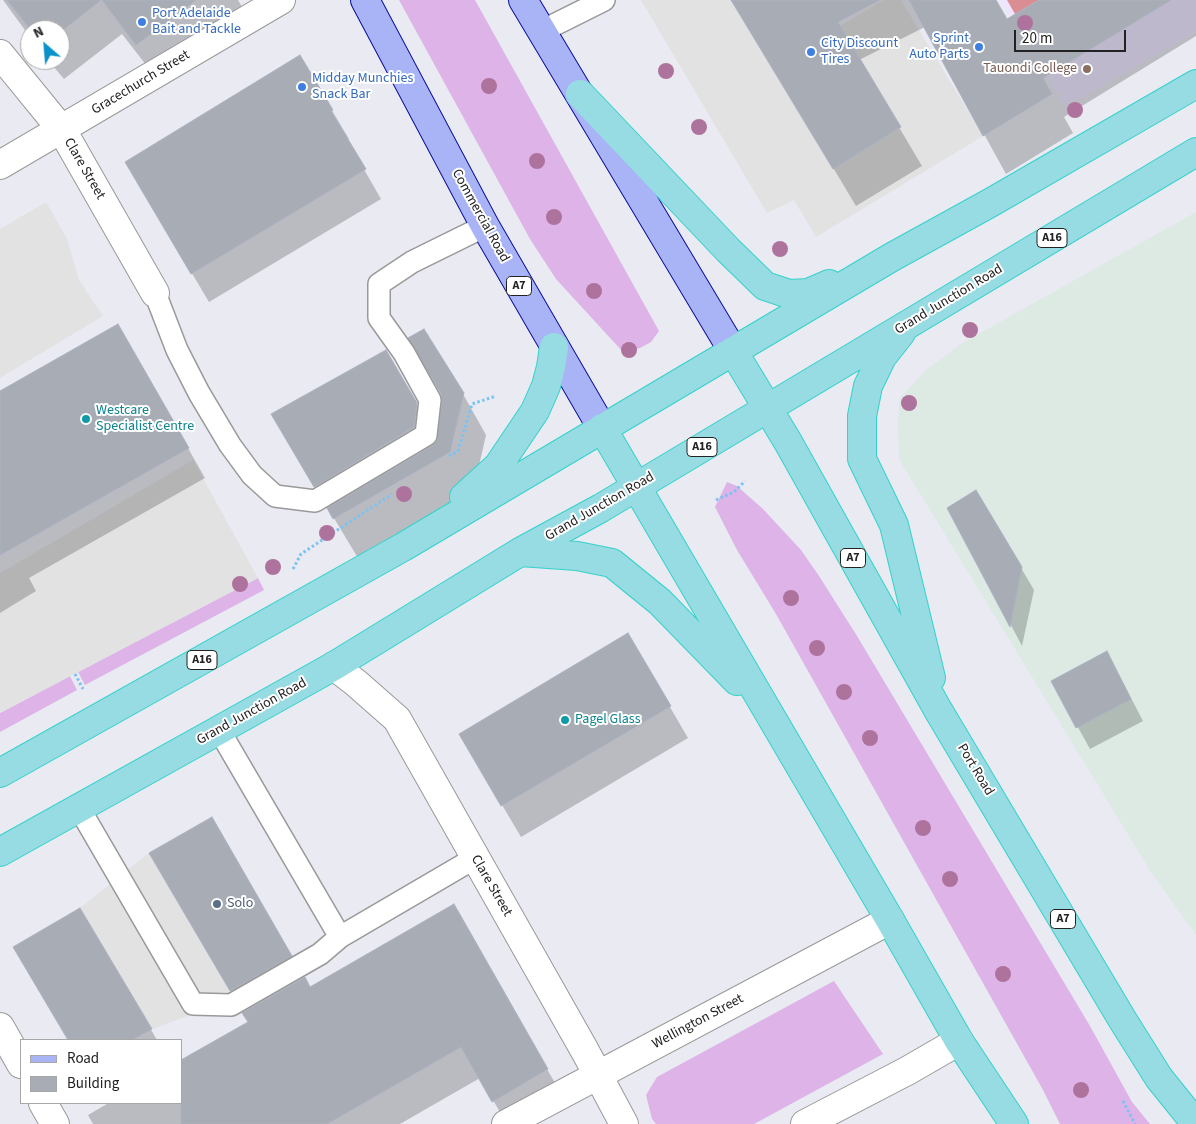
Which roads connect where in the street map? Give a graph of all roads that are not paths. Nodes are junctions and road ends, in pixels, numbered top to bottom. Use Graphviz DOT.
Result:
graph roads {
  1 [pos="281,0"];
  2 [pos="365,0"];
  3 [pos="523,0"];
  4 [pos="604,0"];
  5 [pos="542,31"];
  6 [pos="0,54"];
  7 [pos="1196,84"];
  8 [pos="580,94"];
  9 [pos="62,130"];
  10 [pos="1196,152"];
  11 [pos="0,165"];
  12 [pos="485,226"];
  13 [pos="892,257"];
  14 [pos="155,293"];
  15 [pos="908,324"];
  16 [pos="554,347"];
  17 [pos="734,351"];
  18 [pos="768,408"];
  19 [pos="602,428"];
  20 [pos="636,486"];
  21 [pos="403,547"];
  22 [pos="520,552"];
  23 [pos="334,666"];
  24 [pos="938,710"];
  25 [pos="767,712"];
  26 [pos="219,730"];
  27 [pos="0,773"];
  28 [pos="79,808"];
  29 [pos="0,852"];
  30 [pos="475,858"];
  31 [pos="890,920"];
  32 [pos="340,937"];
  33 [pos="0,1027"];
  34 [pos="959,1041"];
  35 [pos="20,1062"];
  36 [pos="598,1074"];
  37 [pos="44,1104"];
  38 [pos="56,1124"];
  39 [pos="506,1124"];
  40 [pos="624,1124"];
  41 [pos="805,1124"];
  42 [pos="1014,1124"];
  43 [pos="1196,1124"];
  1 -- 9 [label="street, Gracechurch Street"];
  2 -- 12 [label="main road, Commercial Road / A7"];
  3 -- 5 [label="main road, A7"];
  4 -- 5 [label="lane"];
  5 -- 8 [label="main road, A7"];
  6 -- 9 [label="street, Clare Street"];
  7 -- 13 [label="highway, A16"];
  8 -- 13 [label="highway"];
  8 -- 17 [label="main road, A7"];
  9 -- 11 [label="street, Gracechurch Street"];
  9 -- 14 [label="street, Clare Street"];
  10 -- 15 [label="highway, Grand Junction Road / A16"];
  12 -- 14 [label="lane"];
  12 -- 16 [label="main road, Commercial Road / A7"];
  13 -- 17 [label="highway, A16"];
  15 -- 18 [label="highway, Grand Junction Road / A16"];
  15 -- 24 [label="highway"];
  16 -- 19 [label="main road, Commercial Road / A7"];
  16 -- 21 [label="highway"];
  17 -- 18 [label="highway, A7"];
  17 -- 19 [label="highway, A16"];
  18 -- 20 [label="highway, Grand Junction Road / A16"];
  18 -- 24 [label="highway, Port Road / A7"];
  19 -- 20 [label="highway, A7"];
  19 -- 21 [label="highway, A16"];
  20 -- 22 [label="highway, Grand Junction Road / A16"];
  20 -- 25 [label="highway, A7"];
  21 -- 27 [label="highway, A16"];
  22 -- 23 [label="highway, Grand Junction Road / A16"];
  22 -- 25 [label="highway"];
  23 -- 26 [label="highway, Grand Junction Road / A16"];
  23 -- 30 [label="street, Clare Street"];
  24 -- 43 [label="highway, Port Road / A7"];
  25 -- 31 [label="highway, A7"];
  26 -- 28 [label="highway, Grand Junction Road / A16"];
  26 -- 32 [label="lane"];
  28 -- 29 [label="highway, Grand Junction Road / A16"];
  28 -- 32 [label="lane"];
  30 -- 32 [label="lane"];
  30 -- 36 [label="street, Clare Street"];
  31 -- 34 [label="highway, A7"];
  31 -- 36 [label="street, Wellington Street"];
  33 -- 35 [label="street"];
  34 -- 41 [label="street"];
  34 -- 42 [label="highway, A7"];
  36 -- 39 [label="street, Wellington Street"];
  36 -- 40 [label="street, Clare Street"];
  37 -- 38 [label="street"];
}
